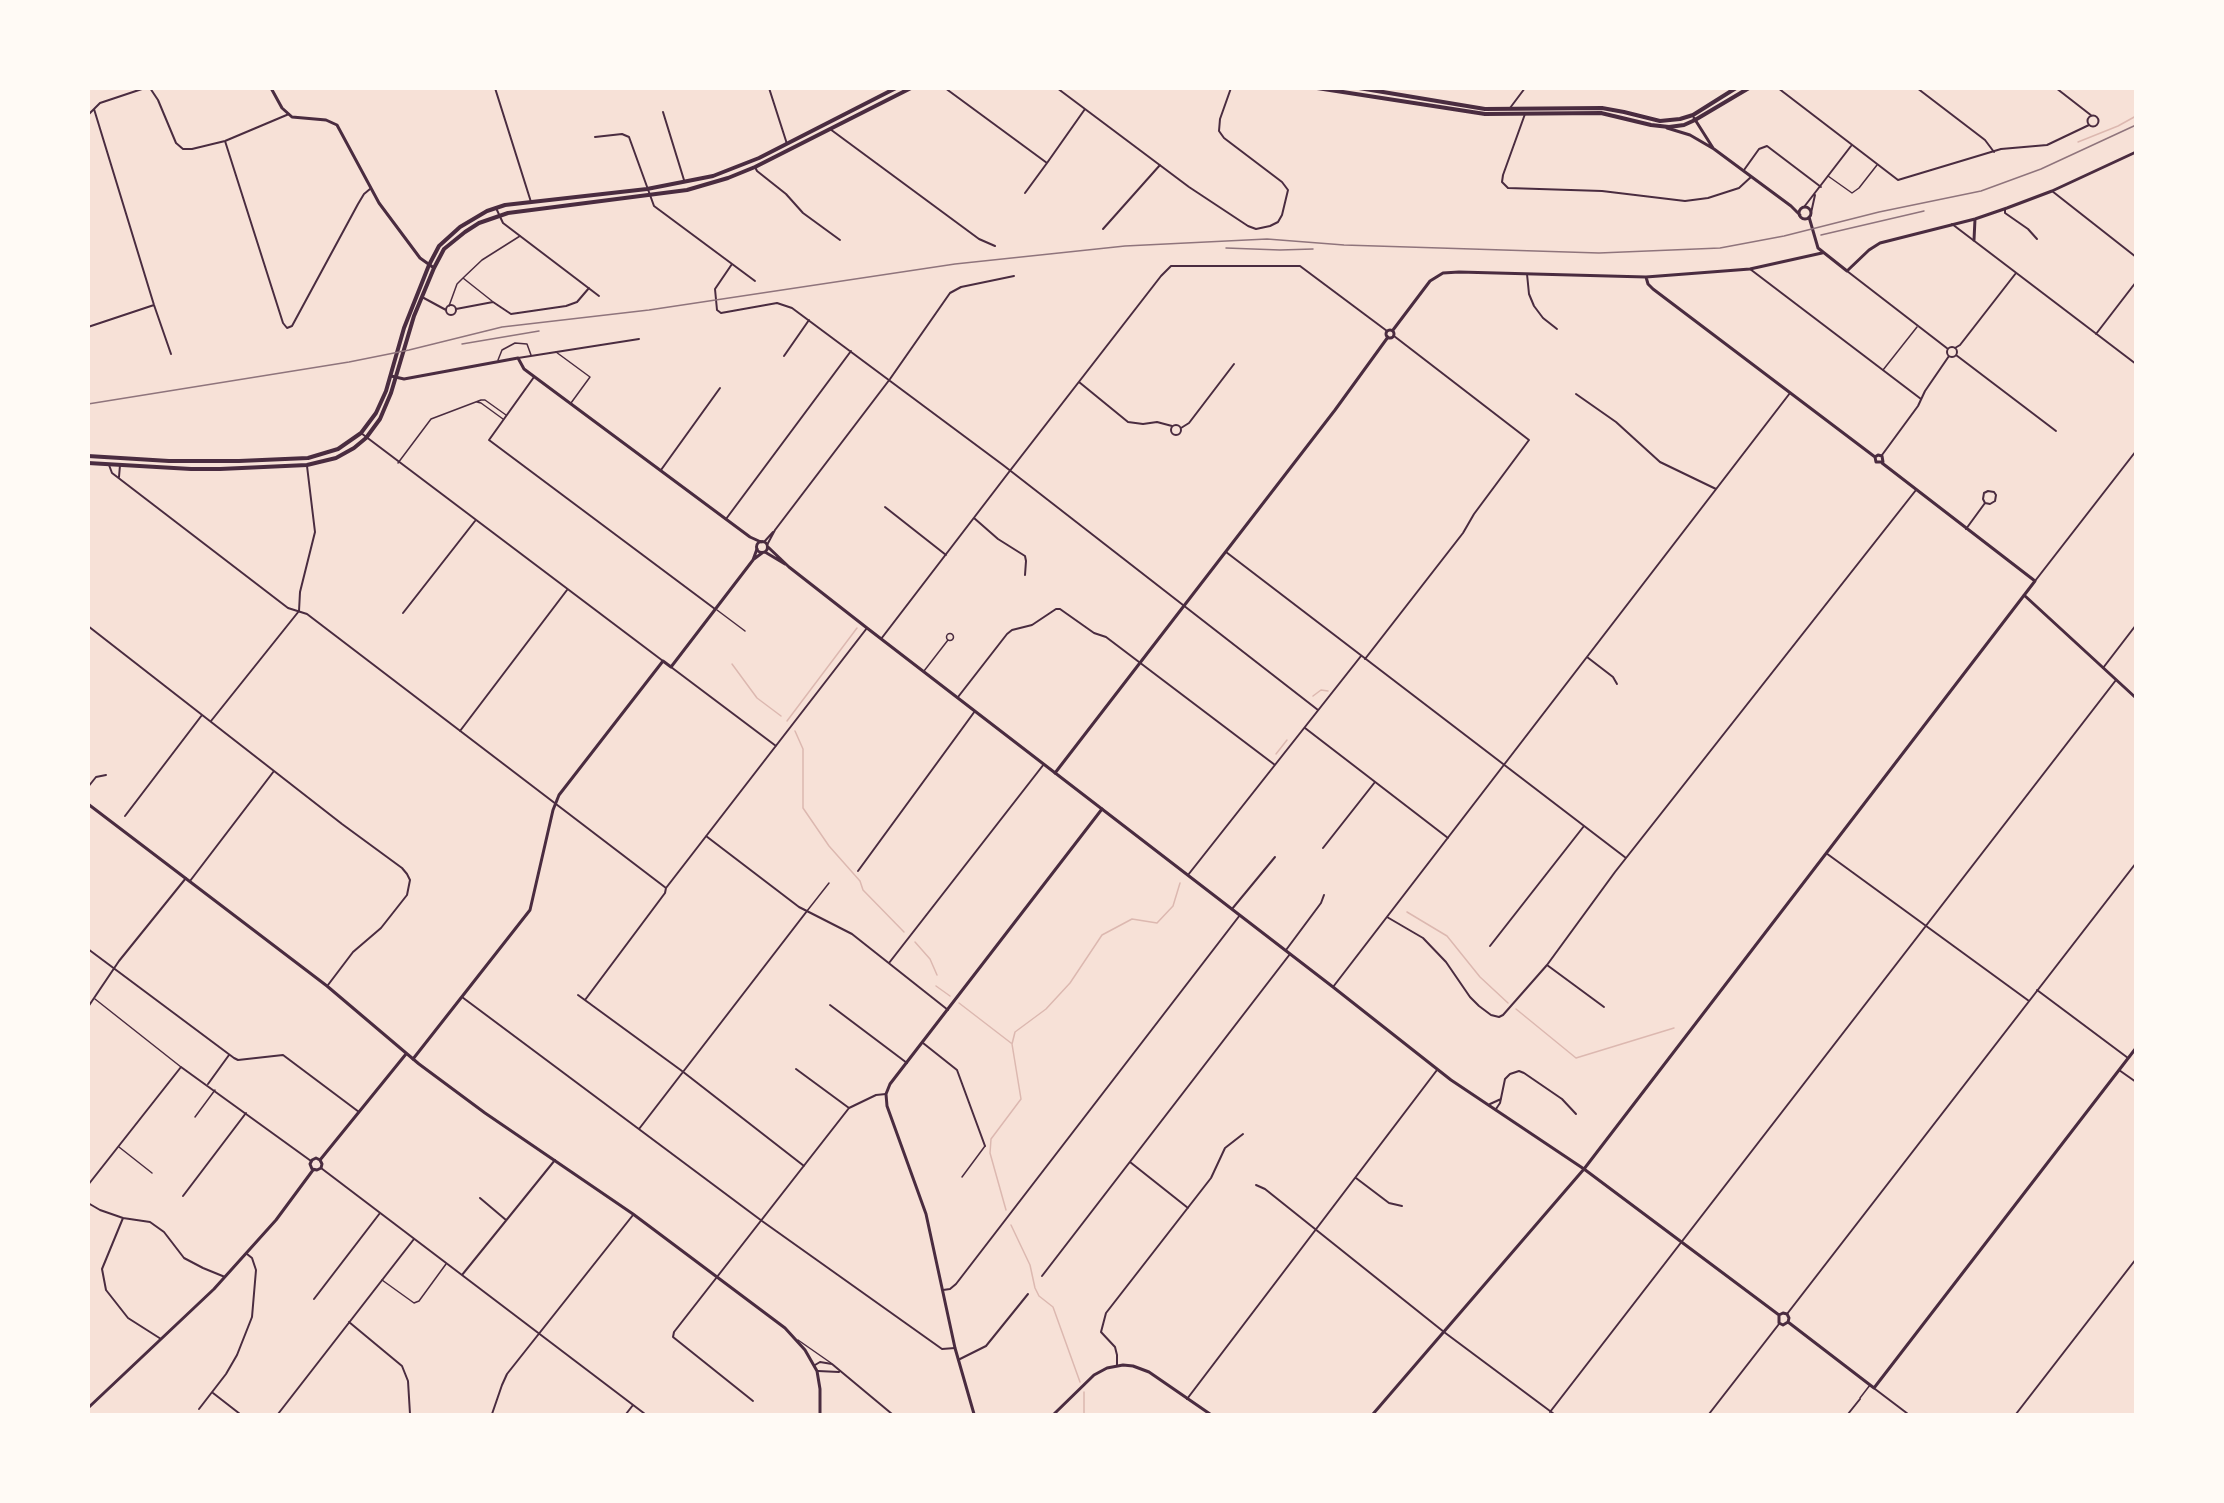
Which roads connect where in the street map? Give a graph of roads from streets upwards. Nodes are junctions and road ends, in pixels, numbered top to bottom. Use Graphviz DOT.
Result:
graph roads {
  1 [pos="145,88"];
  2 [pos="150,88"];
  3 [pos="271,88"];
  4 [pos="495,88"];
  5 [pos="769,88"];
  6 [pos="896,88"];
  7 [pos="911,88"];
  8 [pos="945,88"];
  9 [pos="1058,88"];
  10 [pos="1231,88"];
  11 [pos="1317,88"];
  12 [pos="1359,88"];
  13 [pos="1525,88"];
  14 [pos="1736,88"];
  15 [pos="1749,88"];
  16 [pos="1778,88"];
  17 [pos="1917,88"];
  18 [pos="2056,88"];
  19 [pos="94,109"];
  20 [pos="1085,109"];
  21 [pos="1509,109"];
  22 [pos="663,112"];
  23 [pos="289,114"];
  24 [pos="1525,114"];
  25 [pos="88,115"];
  26 [pos="1693,115"];
  27 [pos="2092,116"];
  28 [pos="1695,120"];
  29 [pos="2089,125"];
  30 [pos="1659,127"];
  31 [pos="830,129"];
  32 [pos="595,137"];
  33 [pos="225,141"];
  34 [pos="787,144"];
  35 [pos="1851,146"];
  36 [pos="1714,149"];
  37 [pos="1994,152"];
  38 [pos="2136,152"];
  39 [pos="1047,163"];
  40 [pos="1160,165"];
  41 [pos="755,167"];
  42 [pos="1743,171"];
  43 [pos="1751,176"];
  44 [pos="685,183"];
  45 [pos="1821,187"];
  46 [pos="370,189"];
  47 [pos="2052,191"];
  48 [pos="648,192"];
  49 [pos="1025,193"];
  50 [pos="1815,195"];
  51 [pos="531,202"];
  52 [pos="1791,206"];
  53 [pos="1803,207"];
  54 [pos="495,208"];
  55 [pos="2005,209"];
  56 [pos="1800,215"];
  57 [pos="1810,215"];
  58 [pos="498,216"];
  59 [pos="1975,219"];
  60 [pos="1952,224"];
  61 [pos="1103,229"];
  62 [pos="2037,239"];
  63 [pos="840,240"];
  64 [pos="1974,240"];
  65 [pos="995,246"];
  66 [pos="1822,252"];
  67 [pos="2136,257"];
  68 [pos="732,264"];
  69 [pos="429,265"];
  70 [pos="434,268"];
  71 [pos="1750,269"];
  72 [pos="1847,271"];
  73 [pos="2016,273"];
  74 [pos="1527,274"];
  75 [pos="1014,276"];
  76 [pos="1646,277"];
  77 [pos="755,281"];
  78 [pos="2136,282"];
  79 [pos="589,288"];
  80 [pos="599,296"];
  81 [pos="422,297"];
  82 [pos="154,304"];
  83 [pos="456,309"];
  84 [pos="447,310"];
  85 [pos="809,321"];
  86 [pos="88,327"];
  87 [pos="1557,329"];
  88 [pos="1393,330"];
  89 [pos="1387,331"];
  90 [pos="2096,334"];
  91 [pos="1394,336"];
  92 [pos="1388,337"];
  93 [pos="639,339"];
  94 [pos="404,340"];
  95 [pos="1955,348"];
  96 [pos="1948,349"];
  97 [pos="851,351"];
  98 [pos="171,354"];
  99 [pos="784,356"];
  100 [pos="1949,356"];
  101 [pos="1956,356"];
  102 [pos="518,358"];
  103 [pos="1234,364"];
  104 [pos="2136,364"];
  105 [pos="393,377"];
  106 [pos="535,377"];
  107 [pos="890,380"];
  108 [pos="1079,382"];
  109 [pos="720,388"];
  110 [pos="1790,393"];
  111 [pos="1575,394"];
  112 [pos="1921,399"];
  113 [pos="1172,426"];
  114 [pos="1181,428"];
  115 [pos="2056,431"];
  116 [pos="361,433"];
  117 [pos="1176,435"];
  118 [pos="366,438"];
  119 [pos="1175,441"];
  120 [pos="2136,451"];
  121 [pos="88,456"];
  122 [pos="1882,456"];
  123 [pos="1875,457"];
  124 [pos="88,463"];
  125 [pos="1882,463"];
  126 [pos="108,464"];
  127 [pos="120,465"];
  128 [pos="307,465"];
  129 [pos="661,470"];
  130 [pos="1009,472"];
  131 [pos="119,477"];
  132 [pos="1716,489"];
  133 [pos="1916,490"];
  134 [pos="1985,502"];
  135 [pos="885,507"];
  136 [pos="726,519"];
  137 [pos="974,519"];
  138 [pos="475,521"];
  139 [pos="1966,529"];
  140 [pos="750,537"];
  141 [pos="765,544"];
  142 [pos="757,548"];
  143 [pos="763,552"];
  144 [pos="1226,552"];
  145 [pos="946,555"];
  146 [pos="753,560"];
  147 [pos="789,567"];
  148 [pos="1025,575"];
  149 [pos="2035,581"];
  150 [pos="567,589"];
  151 [pos="2024,595"];
  152 [pos="1184,606"];
  153 [pos="715,609"];
  154 [pos="299,611"];
  155 [pos="403,613"];
  156 [pos="2136,625"];
  157 [pos="88,626"];
  158 [pos="867,628"];
  159 [pos="881,639"];
  160 [pos="1361,656"];
  161 [pos="1587,657"];
  162 [pos="1365,659"];
  163 [pos="663,661"];
  164 [pos="1141,663"];
  165 [pos="671,667"];
  166 [pos="2103,668"];
  167 [pos="2116,680"];
  168 [pos="1617,684"];
  169 [pos="957,697"];
  170 [pos="2136,698"];
  171 [pos="1318,710"];
  172 [pos="975,711"];
  173 [pos="202,715"];
  174 [pos="211,721"];
  175 [pos="1304,728"];
  176 [pos="460,731"];
  177 [pos="776,746"];
  178 [pos="1044,764"];
  179 [pos="1275,765"];
  180 [pos="1504,765"];
  181 [pos="274,771"];
  182 [pos="1055,772"];
  183 [pos="106,775"];
  184 [pos="1375,782"];
  185 [pos="88,786"];
  186 [pos="88,804"];
  187 [pos="555,804"];
  188 [pos="1102,809"];
  189 [pos="125,816"];
  190 [pos="1584,826"];
  191 [pos="706,836"];
  192 [pos="1448,838"];
  193 [pos="1323,848"];
  194 [pos="1826,853"];
  195 [pos="1275,856"];
  196 [pos="1626,858"];
  197 [pos="2136,863"];
  198 [pos="858,871"];
  199 [pos="1188,875"];
  200 [pos="188,879"];
  201 [pos="666,888"];
  202 [pos="1324,896"];
  203 [pos="1232,909"];
  204 [pos="807,911"];
  205 [pos="1240,915"];
  206 [pos="1387,917"];
  207 [pos="1926,926"];
  208 [pos="1490,946"];
  209 [pos="88,949"];
  210 [pos="1286,950"];
  211 [pos="1290,954"];
  212 [pos="889,963"];
  213 [pos="1547,965"];
  214 [pos="115,969"];
  215 [pos="327,986"];
  216 [pos="1334,987"];
  217 [pos="2037,990"];
  218 [pos="578,995"];
  219 [pos="462,997"];
  220 [pos="585,1000"];
  221 [pos="2029,1001"];
  222 [pos="830,1005"];
  223 [pos="88,1007"];
  224 [pos="1604,1007"];
  225 [pos="948,1010"];
  226 [pos="923,1043"];
  227 [pos="2136,1048"];
  228 [pos="406,1054"];
  229 [pos="229,1055"];
  230 [pos="2128,1058"];
  231 [pos="414,1059"];
  232 [pos="907,1063"];
  233 [pos="796,1069"];
  234 [pos="1437,1070"];
  235 [pos="2119,1070"];
  236 [pos="682,1071"];
  237 [pos="2136,1083"];
  238 [pos="208,1084"];
  239 [pos="886,1094"];
  240 [pos="1501,1099"];
  241 [pos="1486,1104"];
  242 [pos="849,1108"];
  243 [pos="1495,1111"];
  244 [pos="359,1112"];
  245 [pos="246,1113"];
  246 [pos="1576,1114"];
  247 [pos="639,1129"];
  248 [pos="1243,1134"];
  249 [pos="985,1146"];
  250 [pos="320,1160"];
  251 [pos="555,1160"];
  252 [pos="311,1161"];
  253 [pos="1130,1162"];
  254 [pos="804,1166"];
  255 [pos="321,1168"];
  256 [pos="1584,1169"];
  257 [pos="313,1170"];
  258 [pos="1356,1178"];
  259 [pos="88,1185"];
  260 [pos="1256,1185"];
  261 [pos="183,1196"];
  262 [pos="480,1198"];
  263 [pos="88,1203"];
  264 [pos="1402,1206"];
  265 [pos="1188,1208"];
  266 [pos="380,1214"];
  267 [pos="633,1214"];
  268 [pos="123,1218"];
  269 [pos="506,1220"];
  270 [pos="762,1221"];
  271 [pos="1317,1230"];
  272 [pos="414,1239"];
  273 [pos="1682,1242"];
  274 [pos="246,1253"];
  275 [pos="2136,1260"];
  276 [pos="462,1275"];
  277 [pos="1042,1276"];
  278 [pos="225,1277"];
  279 [pos="718,1278"];
  280 [pos="943,1290"];
  281 [pos="1028,1294"];
  282 [pos="314,1299"];
  283 [pos="1787,1314"];
  284 [pos="1779,1315"];
  285 [pos="349,1322"];
  286 [pos="1788,1322"];
  287 [pos="1779,1323"];
  288 [pos="1444,1332"];
  289 [pos="538,1333"];
  290 [pos="162,1339"];
  291 [pos="955,1348"];
  292 [pos="958,1360"];
  293 [pos="815,1365"];
  294 [pos="1117,1365"];
  295 [pos="818,1371"];
  296 [pos="839,1372"];
  297 [pos="1874,1388"];
  298 [pos="213,1393"];
  299 [pos="1187,1399"];
  300 [pos="1860,1399"];
  301 [pos="753,1401"];
  302 [pos="633,1405"];
  303 [pos="88,1407"];
  304 [pos="199,1409"];
  305 [pos="1550,1412"];
  306 [pos="279,1413"];
  307 [pos="240,1414"];
  308 [pos="283,1414"];
  309 [pos="410,1414"];
  310 [pos="492,1414"];
  311 [pos="626,1414"];
  312 [pos="645,1414"];
  313 [pos="820,1414"];
  314 [pos="892,1414"];
  315 [pos="974,1414"];
  316 [pos="1054,1414"];
  317 [pos="1210,1414"];
  318 [pos="1375,1414"];
  319 [pos="1554,1414"];
  320 [pos="1709,1414"];
  321 [pos="1848,1414"];
  322 [pos="1908,1414"];
  323 [pos="2016,1414"];
  1 -- 19 [label="street"];
  2 -- 33 [label="street"];
  3 -- 23 [label="street"];
  4 -- 51 [label="street"];
  5 -- 34 [label="street"];
  6 -- 34 [label="highway"];
  7 -- 31 [label="highway"];
  8 -- 39 [label="street"];
  9 -- 20 [label="street"];
  10 -- 40 [label="street"];
  11 -- 24 [label="highway"];
  12 -- 21 [label="highway"];
  13 -- 21 [label="street"];
  14 -- 26 [label="highway"];
  15 -- 28 [label="highway"];
  16 -- 35 [label="street"];
  17 -- 37 [label="street"];
  18 -- 27 [label="street"];
  19 -- 25 [label="street"];
  19 -- 82 [label="street"];
  20 -- 39 [label="street"];
  20 -- 40 [label="street"];
  21 -- 26 [label="highway"];
  22 -- 44 [label="street"];
  23 -- 33 [label="street"];
  23 -- 46 [label="street"];
  24 -- 30 [label="highway"];
  24 -- 43 [label="street"];
  26 -- 28 [label="street"];
  27 -- 29 [label="street"];
  27 -- 29 [label="street"];
  28 -- 30 [label="highway"];
  28 -- 36 [label="street"];
  29 -- 37 [label="street"];
  30 -- 36 [label="street"];
  31 -- 41 [label="highway"];
  31 -- 65 [label="street"];
  32 -- 48 [label="street"];
  33 -- 46 [label="street"];
  34 -- 44 [label="highway"];
  35 -- 37 [label="street"];
  35 -- 45 [label="street"];
  36 -- 42 [label="street"];
  38 -- 47 [label="street"];
  39 -- 49 [label="street"];
  40 -- 61 [label="street"];
  41 -- 48 [label="highway"];
  41 -- 63 [label="street"];
  42 -- 43 [label="street"];
  42 -- 45 [label="street"];
  43 -- 52 [label="street"];
  44 -- 48 [label="highway"];
  45 -- 50 [label="street"];
  46 -- 69 [label="street"];
  47 -- 55 [label="street"];
  47 -- 67 [label="street"];
  48 -- 51 [label="highway"];
  48 -- 58 [label="highway"];
  48 -- 68 [label="street"];
  50 -- 53 [label="street"];
  50 -- 57 [label="street"];
  51 -- 54 [label="highway"];
  52 -- 53 [label="street"];
  52 -- 56 [label="street"];
  53 -- 56 [label="street"];
  53 -- 57 [label="street"];
  54 -- 58 [label="street"];
  54 -- 69 [label="highway"];
  55 -- 59 [label="street"];
  55 -- 62 [label="street"];
  56 -- 57 [label="street"];
  57 -- 66 [label="street"];
  58 -- 70 [label="highway"];
  58 -- 79 [label="street"];
  59 -- 60 [label="street"];
  59 -- 64 [label="street"];
  60 -- 64 [label="street"];
  60 -- 72 [label="street"];
  64 -- 73 [label="street"];
  66 -- 71 [label="street"];
  66 -- 72 [label="street"];
  68 -- 77 [label="street"];
  68 -- 85 [label="street"];
  69 -- 70 [label="street"];
  69 -- 94 [label="highway"];
  70 -- 81 [label="highway"];
  71 -- 76 [label="street"];
  71 -- 112 [label="street"];
  72 -- 96 [label="street"];
  73 -- 90 [label="street"];
  73 -- 95 [label="street"];
  74 -- 76 [label="street"];
  74 -- 87 [label="street"];
  74 -- 88 [label="street"];
  75 -- 107 [label="street"];
  76 -- 110 [label="street"];
  78 -- 90 [label="street"];
  79 -- 80 [label="street"];
  79 -- 83 [label="street"];
  81 -- 84 [label="street"];
  81 -- 94 [label="highway"];
  82 -- 86 [label="street"];
  82 -- 98 [label="street"];
  83 -- 84 [label="street"];
  83 -- 84 [label="street"];
  85 -- 97 [label="street"];
  85 -- 99 [label="street"];
  88 -- 89 [label="street"];
  88 -- 91 [label="street"];
  89 -- 92 [label="street"];
  89 -- 108 [label="street"];
  90 -- 104 [label="street"];
  91 -- 92 [label="street"];
  91 -- 162 [label="street"];
  92 -- 144 [label="street"];
  93 -- 102 [label="street"];
  94 -- 105 [label="highway"];
  94 -- 105 [label="highway"];
  95 -- 96 [label="street"];
  95 -- 101 [label="street"];
  96 -- 100 [label="street"];
  97 -- 107 [label="street"];
  97 -- 136 [label="street"];
  100 -- 101 [label="street"];
  100 -- 112 [label="street"];
  101 -- 115 [label="street"];
  102 -- 105 [label="street"];
  102 -- 106 [label="street"];
  103 -- 114 [label="street"];
  105 -- 116 [label="highway"];
  105 -- 118 [label="highway"];
  106 -- 129 [label="street"];
  106 -- 153 [label="street"];
  107 -- 130 [label="street"];
  107 -- 141 [label="street"];
  108 -- 113 [label="street"];
  108 -- 130 [label="street"];
  109 -- 129 [label="street"];
  110 -- 123 [label="street"];
  110 -- 132 [label="street"];
  111 -- 132 [label="street"];
  112 -- 122 [label="street"];
  113 -- 114 [label="street"];
  113 -- 117 [label="street"];
  114 -- 117 [label="street"];
  116 -- 118 [label="street"];
  116 -- 121 [label="highway"];
  117 -- 119 [label="street"];
  118 -- 128 [label="highway"];
  118 -- 138 [label="street"];
  120 -- 149 [label="street"];
  122 -- 123 [label="street"];
  122 -- 125 [label="street"];
  123 -- 125 [label="street"];
  124 -- 126 [label="highway"];
  125 -- 133 [label="street"];
  126 -- 127 [label="highway"];
  126 -- 131 [label="street"];
  127 -- 128 [label="highway"];
  127 -- 131 [label="street"];
  128 -- 154 [label="street"];
  129 -- 136 [label="street"];
  130 -- 137 [label="street"];
  130 -- 152 [label="street"];
  131 -- 154 [label="street"];
  132 -- 161 [label="street"];
  133 -- 139 [label="street"];
  133 -- 196 [label="street"];
  134 -- 134 [label="street"];
  134 -- 139 [label="street"];
  135 -- 145 [label="street"];
  136 -- 140 [label="street"];
  137 -- 145 [label="street"];
  137 -- 148 [label="street"];
  138 -- 150 [label="street"];
  138 -- 155 [label="street"];
  139 -- 149 [label="street"];
  140 -- 141 [label="street"];
  140 -- 142 [label="street"];
  141 -- 142 [label="street"];
  141 -- 143 [label="street"];
  141 -- 147 [label="street"];
  142 -- 143 [label="street"];
  142 -- 146 [label="street"];
  143 -- 146 [label="street"];
  143 -- 147 [label="street"];
  144 -- 152 [label="street"];
  144 -- 160 [label="street"];
  145 -- 159 [label="street"];
  146 -- 153 [label="street"];
  147 -- 158 [label="street"];
  149 -- 151 [label="street"];
  150 -- 163 [label="street"];
  150 -- 176 [label="street"];
  151 -- 166 [label="street"];
  151 -- 194 [label="street"];
  152 -- 164 [label="street"];
  152 -- 171 [label="street"];
  153 -- 165 [label="street"];
  154 -- 174 [label="street"];
  154 -- 176 [label="street"];
  156 -- 166 [label="street"];
  157 -- 173 [label="street"];
  158 -- 159 [label="street"];
  158 -- 177 [label="street"];
  159 -- 169 [label="street"];
  160 -- 162 [label="street"];
  160 -- 171 [label="street"];
  161 -- 168 [label="street"];
  161 -- 180 [label="street"];
  162 -- 180 [label="street"];
  163 -- 165 [label="street"];
  163 -- 187 [label="street"];
  164 -- 169 [label="street"];
  164 -- 179 [label="street"];
  164 -- 182 [label="street"];
  165 -- 177 [label="street"];
  166 -- 167 [label="street"];
  167 -- 170 [label="street"];
  167 -- 207 [label="street"];
  169 -- 172 [label="street"];
  171 -- 175 [label="street"];
  172 -- 178 [label="street"];
  172 -- 198 [label="street"];
  173 -- 174 [label="street"];
  173 -- 189 [label="street"];
  174 -- 181 [label="street"];
  175 -- 179 [label="street"];
  175 -- 184 [label="street"];
  176 -- 187 [label="street"];
  177 -- 191 [label="street"];
  178 -- 182 [label="street"];
  178 -- 212 [label="street"];
  179 -- 199 [label="street"];
  180 -- 190 [label="street"];
  180 -- 192 [label="street"];
  181 -- 200 [label="street"];
  181 -- 215 [label="street"];
  182 -- 188 [label="street"];
  183 -- 185 [label="street"];
  184 -- 192 [label="street"];
  184 -- 193 [label="street"];
  186 -- 200 [label="street"];
  187 -- 201 [label="street"];
  187 -- 219 [label="street"];
  188 -- 199 [label="street"];
  188 -- 225 [label="street"];
  190 -- 196 [label="street"];
  190 -- 208 [label="street"];
  191 -- 201 [label="street"];
  191 -- 204 [label="street"];
  192 -- 206 [label="street"];
  194 -- 207 [label="street"];
  194 -- 256 [label="street"];
  195 -- 203 [label="street"];
  196 -- 213 [label="street"];
  197 -- 217 [label="street"];
  199 -- 203 [label="street"];
  200 -- 214 [label="street"];
  200 -- 215 [label="street"];
  201 -- 220 [label="street"];
  202 -- 210 [label="street"];
  203 -- 205 [label="street"];
  204 -- 212 [label="street"];
  204 -- 236 [label="street"];
  205 -- 210 [label="street"];
  205 -- 280 [label="street"];
  206 -- 213 [label="street"];
  206 -- 216 [label="street"];
  207 -- 221 [label="street"];
  207 -- 273 [label="street"];
  209 -- 214 [label="street"];
  210 -- 211 [label="street"];
  211 -- 216 [label="street"];
  211 -- 253 [label="street"];
  212 -- 225 [label="street"];
  213 -- 224 [label="street"];
  214 -- 223 [label="street"];
  214 -- 229 [label="street"];
  215 -- 228 [label="street"];
  216 -- 234 [label="street"];
  217 -- 221 [label="street"];
  217 -- 230 [label="street"];
  218 -- 220 [label="street"];
  219 -- 231 [label="street"];
  219 -- 247 [label="street"];
  220 -- 236 [label="street"];
  221 -- 283 [label="street"];
  222 -- 232 [label="street"];
  225 -- 226 [label="street"];
  226 -- 232 [label="street"];
  226 -- 249 [label="street"];
  227 -- 230 [label="street"];
  228 -- 231 [label="street"];
  228 -- 244 [label="street"];
  229 -- 238 [label="street"];
  229 -- 244 [label="street"];
  230 -- 235 [label="street"];
  231 -- 251 [label="street"];
  232 -- 239 [label="street"];
  233 -- 242 [label="street"];
  234 -- 241 [label="street"];
  234 -- 258 [label="street"];
  235 -- 237 [label="street"];
  235 -- 297 [label="street"];
  236 -- 247 [label="street"];
  236 -- 254 [label="street"];
  238 -- 245 [label="street"];
  238 -- 259 [label="street"];
  239 -- 242 [label="street"];
  239 -- 280 [label="street"];
  240 -- 241 [label="street"];
  240 -- 243 [label="street"];
  240 -- 246 [label="street"];
  241 -- 243 [label="street"];
  242 -- 254 [label="street"];
  243 -- 256 [label="street"];
  244 -- 250 [label="street"];
  245 -- 252 [label="street"];
  245 -- 261 [label="street"];
  247 -- 270 [label="street"];
  248 -- 265 [label="street"];
  250 -- 252 [label="street"];
  250 -- 255 [label="street"];
  251 -- 267 [label="street"];
  251 -- 269 [label="street"];
  252 -- 257 [label="street"];
  253 -- 265 [label="street"];
  253 -- 277 [label="street"];
  254 -- 270 [label="street"];
  255 -- 257 [label="street"];
  255 -- 266 [label="street"];
  256 -- 273 [label="street"];
  256 -- 288 [label="street"];
  257 -- 274 [label="street"];
  258 -- 264 [label="street"];
  258 -- 271 [label="street"];
  260 -- 271 [label="street"];
  262 -- 269 [label="street"];
  263 -- 268 [label="street"];
  265 -- 294 [label="street"];
  266 -- 272 [label="street"];
  266 -- 282 [label="street"];
  267 -- 279 [label="street"];
  267 -- 289 [label="street"];
  268 -- 278 [label="street"];
  268 -- 290 [label="street"];
  269 -- 276 [label="street"];
  270 -- 279 [label="street"];
  270 -- 291 [label="street"];
  271 -- 288 [label="street"];
  271 -- 299 [label="street"];
  272 -- 276 [label="street"];
  272 -- 285 [label="street"];
  273 -- 284 [label="street"];
  273 -- 305 [label="street"];
  274 -- 278 [label="street"];
  274 -- 298 [label="street"];
  275 -- 323 [label="street"];
  276 -- 289 [label="street"];
  278 -- 290 [label="street"];
  279 -- 293 [label="street"];
  279 -- 301 [label="street"];
  280 -- 291 [label="street"];
  281 -- 292 [label="street"];
  283 -- 284 [label="street"];
  283 -- 286 [label="street"];
  284 -- 287 [label="street"];
  285 -- 306 [label="street"];
  285 -- 309 [label="street"];
  286 -- 287 [label="street"];
  286 -- 297 [label="street"];
  287 -- 320 [label="street"];
  288 -- 305 [label="street"];
  288 -- 318 [label="street"];
  289 -- 302 [label="street"];
  289 -- 310 [label="street"];
  290 -- 303 [label="street"];
  291 -- 292 [label="street"];
  292 -- 315 [label="street"];
  293 -- 295 [label="street"];
  293 -- 296 [label="street"];
  294 -- 299 [label="street"];
  294 -- 316 [label="street"];
  295 -- 296 [label="street"];
  295 -- 313 [label="street"];
  296 -- 314 [label="street"];
  297 -- 322 [label="street"];
  298 -- 304 [label="street"];
  298 -- 307 [label="street"];
  299 -- 317 [label="street"];
  300 -- 321 [label="street"];
  302 -- 311 [label="street"];
  302 -- 312 [label="street"];
  305 -- 319 [label="street"];
  306 -- 308 [label="street"];
}
